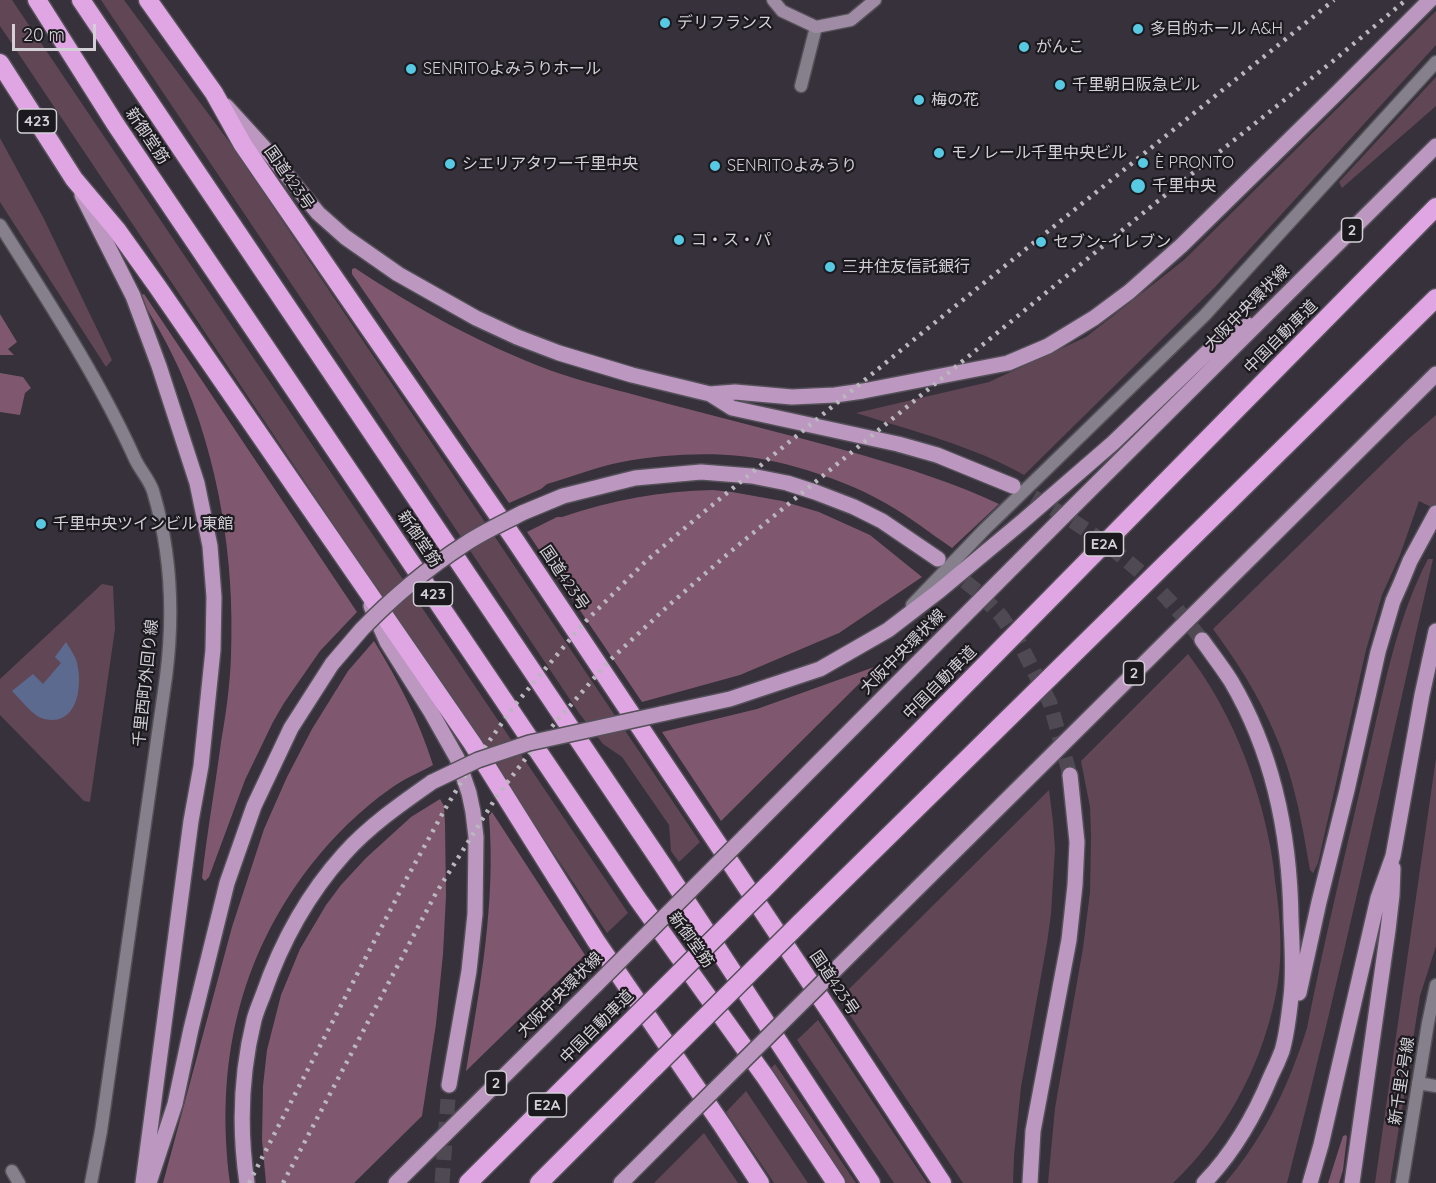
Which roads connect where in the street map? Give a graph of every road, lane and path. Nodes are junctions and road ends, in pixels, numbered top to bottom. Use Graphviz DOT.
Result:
graph roads {
  1 [pos="37,0"];
  2 [pos="81,0"];
  3 [pos="148,0"];
  4 [pos="773,0"];
  5 [pos="875,0"];
  6 [pos="1430,0"];
  7 [pos="816,27"];
  8 [pos="1436,62"];
  9 [pos="0,63"];
  10 [pos="801,86"];
  11 [pos="214,93"];
  12 [pos="1436,146"];
  13 [pos="74,178"];
  14 [pos="1436,207"];
  15 [pos="0,225"];
  16 [pos="1436,298"];
  17 [pos="1267,314"];
  18 [pos="1436,374"];
  19 [pos="710,394"];
  20 [pos="1013,486"];
  21 [pos="1436,513"];
  22 [pos="938,559"];
  23 [pos="360,581"];
  24 [pos="888,630"];
  25 [pos="1436,631"];
  26 [pos="1202,640"];
  27 [pos="1070,775"];
  28 [pos="1393,856"];
  29 [pos="1436,985"];
  30 [pos="1282,1052"];
  31 [pos="1418,1083"];
  32 [pos="449,1085"];
  33 [pos="1436,1086"];
  34 [pos="12,1171"];
  35 [pos="19,1183"];
  36 [pos="91,1183"];
  37 [pos="143,1183"];
  38 [pos="149,1183"];
  39 [pos="247,1183"];
  40 [pos="396,1183"];
  41 [pos="468,1183"];
  42 [pos="539,1183"];
  43 [pos="621,1183"];
  44 [pos="760,1183"];
  45 [pos="836,1183"];
  46 [pos="871,1183"];
  47 [pos="942,1183"];
  48 [pos="1030,1183"];
  49 [pos="1204,1183"];
  50 [pos="1310,1183"];
  51 [pos="1352,1183"];
  52 [pos="1402,1183"];
  1 -- 45 [label="highway, 新御堂筋 / 423"];
  2 -- 46 [label="highway, 新御堂筋 / 423"];
  3 -- 11 [label="highway, 国道423号"];
  4 -- 7 [label="street"];
  5 -- 7 [label="street"];
  6 -- 19 [label="main road"];
  7 -- 10 [label="street"];
  8 -- 24 [label="street"];
  9 -- 13 [label="highway, 423"];
  11 -- 19 [label="main road"];
  11 -- 47 [label="highway, 国道423号"];
  12 -- 17 [label="main road, 大阪中央環状線 / 2"];
  13 -- 23 [label="highway, 423"];
  13 -- 37 [label="main road"];
  14 -- 41 [label="highway, 中国自動車道 / E2A, bridge"];
  15 -- 36 [label="street, 千里西町外回り線"];
  16 -- 42 [label="highway, bridge"];
  17 -- 24 [label="main road"];
  17 -- 40 [label="main road, 大阪中央環状線 / 2, bridge"];
  18 -- 43 [label="main road, 2, bridge"];
  19 -- 20 [label="main road"];
  21 -- 30 [label="main road"];
  22 -- 38 [label="main road, bridge"];
  23 -- 32 [label="main road"];
  23 -- 44 [label="highway, 423"];
  24 -- 39 [label="main road, bridge"];
  25 -- 28 [label="main road"];
  26 -- 30 [label="main road"];
  27 -- 48 [label="main road"];
  28 -- 50 [label="main road"];
  28 -- 51 [label="main road"];
  29 -- 31 [label="street, 新千里2号線"];
  30 -- 49 [label="main road"];
  31 -- 33 [label="street"];
  31 -- 52 [label="street, 新千里2号線"];
  34 -- 35 [label="street"];
}
